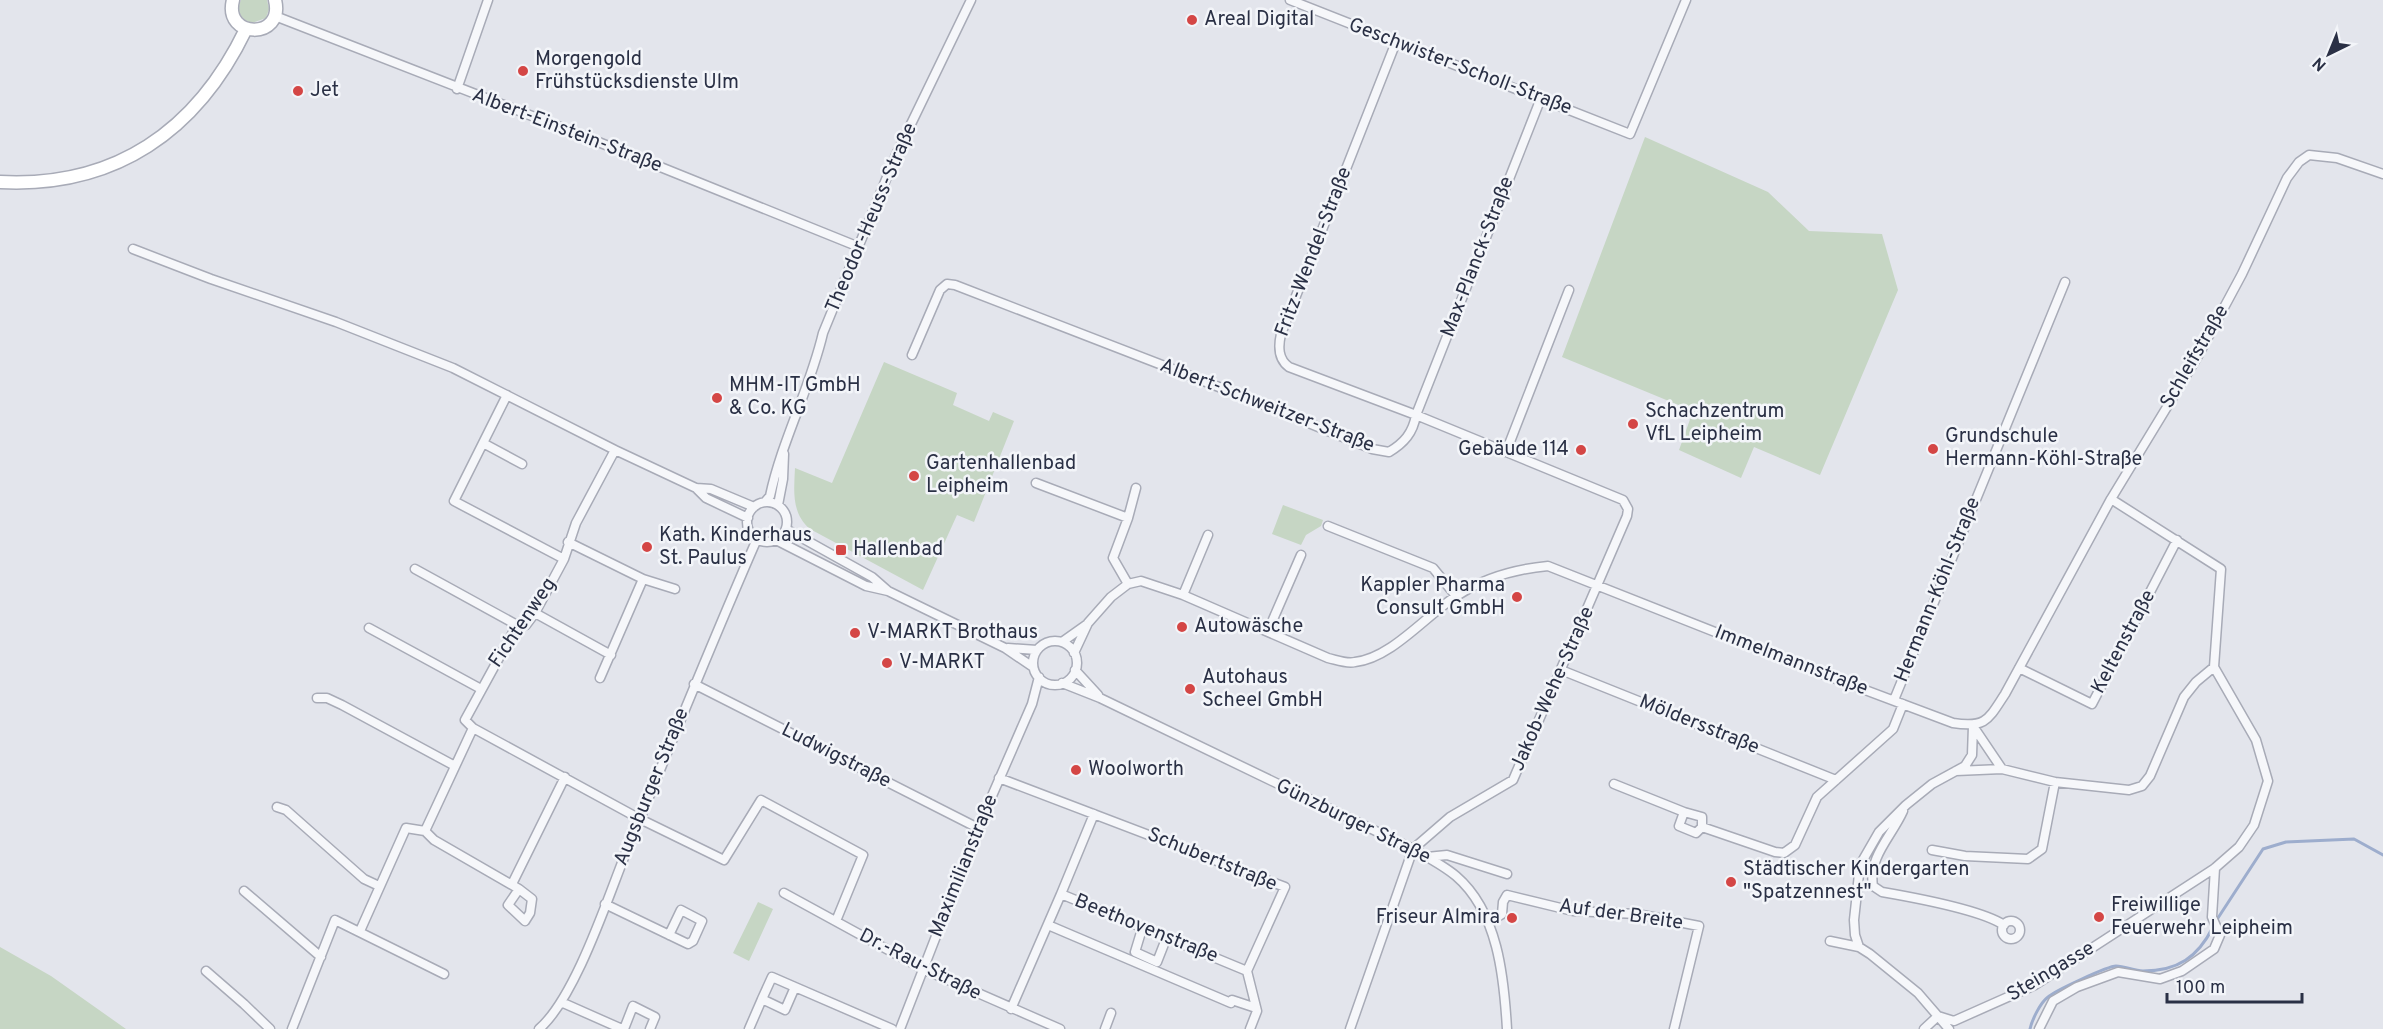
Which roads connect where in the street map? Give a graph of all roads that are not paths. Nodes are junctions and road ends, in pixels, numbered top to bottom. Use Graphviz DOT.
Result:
graph roads {
  1 [pos="275,0"];
  2 [pos="488,0"];
  3 [pos="971,0"];
  4 [pos="1290,0"];
  5 [pos="1686,0"];
  6 [pos="230,1"];
  7 [pos="275,16"];
  8 [pos="246,29"];
  9 [pos="1396,42"];
  10 [pos="457,89"];
  11 [pos="1541,98"];
  12 [pos="2383,174"];
  13 [pos="0,182"];
  14 [pos="859,248"];
  15 [pos="133,249"];
  16 [pos="2065,282"];
  17 [pos="1569,290"];
  18 [pos="912,356"];
  19 [pos="507,395"];
  20 [pos="1416,415"];
  21 [pos="785,441"];
  22 [pos="483,444"];
  23 [pos="615,450"];
  24 [pos="1506,452"];
  25 [pos="522,464"];
  26 [pos="1036,483"];
  27 [pos="696,488"];
  28 [pos="1136,488"];
  29 [pos="2111,499"];
  30 [pos="765,502"];
  31 [pos="778,505"];
  32 [pos="754,507"];
  33 [pos="747,518"];
  34 [pos="1128,519"];
  35 [pos="1328,526"];
  36 [pos="786,529"];
  37 [pos="1208,535"];
  38 [pos="757,539"];
  39 [pos="776,540"];
  40 [pos="2177,540"];
  41 [pos="568,542"];
  42 [pos="1301,555"];
  43 [pos="564,559"];
  44 [pos="415,569"];
  45 [pos="643,579"];
  46 [pos="1128,584"];
  47 [pos="1598,585"];
  48 [pos="675,589"];
  49 [pos="888,591"];
  50 [pos="1182,596"];
  51 [pos="1456,596"];
  52 [pos="535,613"];
  53 [pos="1088,623"];
  54 [pos="517,625"];
  55 [pos="369,628"];
  56 [pos="1268,631"];
  57 [pos="1062,642"];
  58 [pos="1005,648"];
  59 [pos="1037,650"];
  60 [pos="1074,653"];
  61 [pos="611,655"];
  62 [pos="1034,667"];
  63 [pos="2214,667"];
  64 [pos="2019,668"];
  65 [pos="1075,670"];
  66 [pos="1561,670"];
  67 [pos="1039,677"];
  68 [pos="600,678"];
  69 [pos="1048,683"];
  70 [pos="1062,683"];
  71 [pos="694,684"];
  72 [pos="481,689"];
  73 [pos="317,698"];
  74 [pos="1100,698"];
  75 [pos="1898,702"];
  76 [pos="1032,704"];
  77 [pos="1973,726"];
  78 [pos="473,728"];
  79 [pos="455,766"];
  80 [pos="2002,769"];
  81 [pos="1956,771"];
  82 [pos="565,777"];
  83 [pos="999,778"];
  84 [pos="1836,780"];
  85 [pos="2055,782"];
  86 [pos="1614,784"];
  87 [pos="1906,805"];
  88 [pos="277,807"];
  89 [pos="1684,812"];
  90 [pos="1094,814"];
  91 [pos="640,819"];
  92 [pos="1701,827"];
  93 [pos="978,828"];
  94 [pos="425,831"];
  95 [pos="1413,849"];
  96 [pos="1932,850"];
  97 [pos="1427,856"];
  98 [pos="2215,868"];
  99 [pos="1507,874"];
  100 [pos="379,886"];
  101 [pos="244,891"];
  102 [pos="784,893"];
  103 [pos="1061,894"];
  104 [pos="605,904"];
  105 [pos="836,921"];
  106 [pos="1489,922"];
  107 [pos="1048,925"];
  108 [pos="2004,925"];
  109 [pos="1142,928"];
  110 [pos="360,931"];
  111 [pos="669,936"];
  112 [pos="1166,939"];
  113 [pos="1830,941"];
  114 [pos="1859,947"];
  115 [pos="321,957"];
  116 [pos="923,969"];
  117 [pos="1247,971"];
  118 [pos="206,972"];
  119 [pos="444,974"];
  120 [pos="795,987"];
  121 [pos="762,999"];
  122 [pos="561,1002"];
  123 [pos="1256,1008"];
  124 [pos="1011,1009"];
  125 [pos="1111,1013"];
  126 [pos="1938,1016"];
  127 [pos="270,1029"];
  128 [pos="292,1029"];
  129 [pos="539,1029"];
  130 [pos="623,1029"];
  131 [pos="650,1029"];
  132 [pos="749,1029"];
  133 [pos="892,1029"];
  134 [pos="900,1029"];
  135 [pos="1060,1029"];
  136 [pos="1105,1029"];
  137 [pos="1250,1029"];
  138 [pos="1350,1029"];
  139 [pos="1507,1029"];
  140 [pos="1674,1029"];
  141 [pos="1924,1029"];
  142 [pos="1949,1029"];
  143 [pos="2039,1029"];
  1 -- 7 [label="main road"];
  2 -- 10 [label="street"];
  3 -- 14 [label="street, Theodor-Heuss-Straße"];
  4 -- 9 [label="street, Geschwister-Scholl-Straße"];
  5 -- 11 [label="street, Geschwister-Scholl-Straße"];
  6 -- 8 [label="main road"];
  7 -- 8 [label="main road"];
  7 -- 10 [label="street, Albert-Einstein-Straße"];
  8 -- 13 [label="main road"];
  9 -- 11 [label="street, Geschwister-Scholl-Straße"];
  9 -- 20 [label="street, Fritz-Wendel-Straße"];
  10 -- 14 [label="street, Albert-Einstein-Straße"];
  11 -- 20 [label="street, Max-Planck-Straße"];
  12 -- 29 [label="street, Schleifstraße"];
  14 -- 21 [label="street, Theodor-Heuss-Straße"];
  15 -- 19 [label="street"];
  16 -- 75 [label="street, Hermann-Köhl-Straße"];
  17 -- 24 [label="street"];
  18 -- 20 [label="street, Albert-Schweitzer-Straße"];
  19 -- 22 [label="street"];
  19 -- 23 [label="street"];
  20 -- 24 [label="street"];
  21 -- 30 [label="street, Theodor-Heuss-Straße"];
  21 -- 31 [label="street, Theodor-Heuss-Straße"];
  22 -- 25 [label="street"];
  22 -- 43 [label="street"];
  23 -- 27 [label="street"];
  23 -- 41 [label="street, Fichtenweg"];
  24 -- 47 [label="street"];
  26 -- 34 [label="street"];
  27 -- 32 [label="street"];
  27 -- 33 [label="street"];
  28 -- 34 [label="street"];
  29 -- 40 [label="street"];
  29 -- 64 [label="street, Schleifstraße"];
  30 -- 31 [label="street"];
  30 -- 32 [label="street"];
  31 -- 36 [label="street"];
  32 -- 33 [label="street"];
  33 -- 38 [label="street"];
  34 -- 46 [label="street"];
  35 -- 51 [label="street"];
  36 -- 39 [label="street"];
  36 -- 49 [label="street"];
  37 -- 50 [label="street"];
  38 -- 39 [label="street"];
  38 -- 71 [label="street, Augsburger Straße"];
  39 -- 49 [label="street"];
  40 -- 63 [label="street"];
  40 -- 64 [label="street, Keltenstraße"];
  41 -- 43 [label="street, Fichtenweg"];
  41 -- 45 [label="street"];
  42 -- 56 [label="street"];
  43 -- 52 [label="street, Fichtenweg"];
  44 -- 54 [label="street"];
  45 -- 48 [label="street"];
  45 -- 61 [label="street"];
  46 -- 50 [label="street, Immelmannstraße"];
  46 -- 53 [label="street"];
  47 -- 51 [label="street, Immelmannstraße"];
  47 -- 66 [label="street, Jakob-Wehe-Straße"];
  47 -- 75 [label="street, Immelmannstraße"];
  49 -- 58 [label="street"];
  50 -- 56 [label="street, Immelmannstraße"];
  51 -- 56 [label="street, Immelmannstraße"];
  52 -- 54 [label="street, Fichtenweg"];
  52 -- 61 [label="street"];
  53 -- 57 [label="street"];
  53 -- 60 [label="street"];
  54 -- 72 [label="street, Fichtenweg"];
  55 -- 72 [label="street"];
  57 -- 59 [label="street"];
  57 -- 60 [label="street"];
  58 -- 59 [label="street"];
  58 -- 62 [label="street"];
  59 -- 62 [label="street"];
  60 -- 65 [label="street"];
  61 -- 68 [label="street"];
  62 -- 67 [label="street"];
  63 -- 85 [label="street"];
  63 -- 98 [label="street, Steingasse"];
  64 -- 77 [label="street, Schleifstraße"];
  65 -- 70 [label="street"];
  65 -- 74 [label="street, Günzburger Straße"];
  66 -- 84 [label="street, Möldersstraße"];
  66 -- 95 [label="street, Jakob-Wehe-Straße"];
  67 -- 69 [label="street"];
  67 -- 76 [label="street, Maximilianstraße"];
  69 -- 70 [label="street"];
  69 -- 76 [label="street, Maximilianstraße"];
  70 -- 74 [label="street, Günzburger Straße"];
  71 -- 91 [label="street, Augsburger Straße"];
  71 -- 93 [label="street, Ludwigstraße"];
  72 -- 78 [label="street, Fichtenweg"];
  73 -- 79 [label="street"];
  74 -- 95 [label="street, Günzburger Straße"];
  75 -- 77 [label="street, Immelmannstraße"];
  75 -- 84 [label="street, Hermann-Köhl-Straße"];
  76 -- 83 [label="street, Maximilianstraße"];
  77 -- 80 [label="street"];
  77 -- 81 [label="street"];
  78 -- 79 [label="street"];
  78 -- 82 [label="street"];
  79 -- 94 [label="street"];
  80 -- 81 [label="street"];
  80 -- 85 [label="street"];
  81 -- 87 [label="street"];
  82 -- 91 [label="street"];
  82 -- 94 [label="street"];
  83 -- 90 [label="street, Schubertstraße"];
  83 -- 93 [label="street, Maximilianstraße"];
  84 -- 92 [label="street, Hermann-Köhl-Straße"];
  85 -- 96 [label="street"];
  86 -- 89 [label="street"];
  87 -- 108 [label="street"];
  87 -- 114 [label="street"];
  88 -- 100 [label="street"];
  89 -- 92 [label="street"];
  89 -- 92 [label="street"];
  90 -- 103 [label="street"];
  90 -- 117 [label="street, Schubertstraße"];
  91 -- 104 [label="street, Augsburger Straße"];
  91 -- 105 [label="street"];
  93 -- 116 [label="street, Maximilianstraße"];
  94 -- 100 [label="street"];
  95 -- 97 [label="street, Günzburger Straße"];
  95 -- 138 [label="street"];
  97 -- 99 [label="street"];
  97 -- 106 [label="street, Günzburger Straße"];
  98 -- 126 [label="street, Steingasse"];
  98 -- 143 [label="street"];
  100 -- 110 [label="street"];
  101 -- 115 [label="street"];
  102 -- 105 [label="street, Dr.-Rau-Straße"];
  103 -- 107 [label="street, Beethovenstraße"];
  103 -- 109 [label="street, Beethovenstraße"];
  104 -- 111 [label="street"];
  104 -- 122 [label="street, Augsburger Straße"];
  105 -- 116 [label="street, Dr.-Rau-Straße"];
  106 -- 139 [label="street, Günzburger Straße"];
  106 -- 140 [label="street, Auf der Breite"];
  107 -- 123 [label="street"];
  107 -- 124 [label="street, Beethovenstraße"];
  109 -- 112 [label="street, Beethovenstraße"];
  109 -- 112 [label="street"];
  110 -- 115 [label="street"];
  110 -- 119 [label="street"];
  112 -- 117 [label="street, Beethovenstraße"];
  113 -- 114 [label="street"];
  114 -- 126 [label="street"];
  115 -- 128 [label="street"];
  116 -- 124 [label="street, Dr.-Rau-Straße"];
  116 -- 134 [label="street, Maximilianstraße"];
  117 -- 123 [label="street"];
  118 -- 127 [label="street"];
  120 -- 121 [label="street"];
  120 -- 121 [label="street"];
  120 -- 133 [label="street"];
  121 -- 132 [label="street"];
  122 -- 129 [label="street, Augsburger Straße"];
  122 -- 130 [label="street"];
  123 -- 137 [label="street"];
  124 -- 135 [label="street, Dr.-Rau-Straße"];
  125 -- 136 [label="street"];
  126 -- 141 [label="street"];
  126 -- 142 [label="street"];
  130 -- 131 [label="street"];
}
